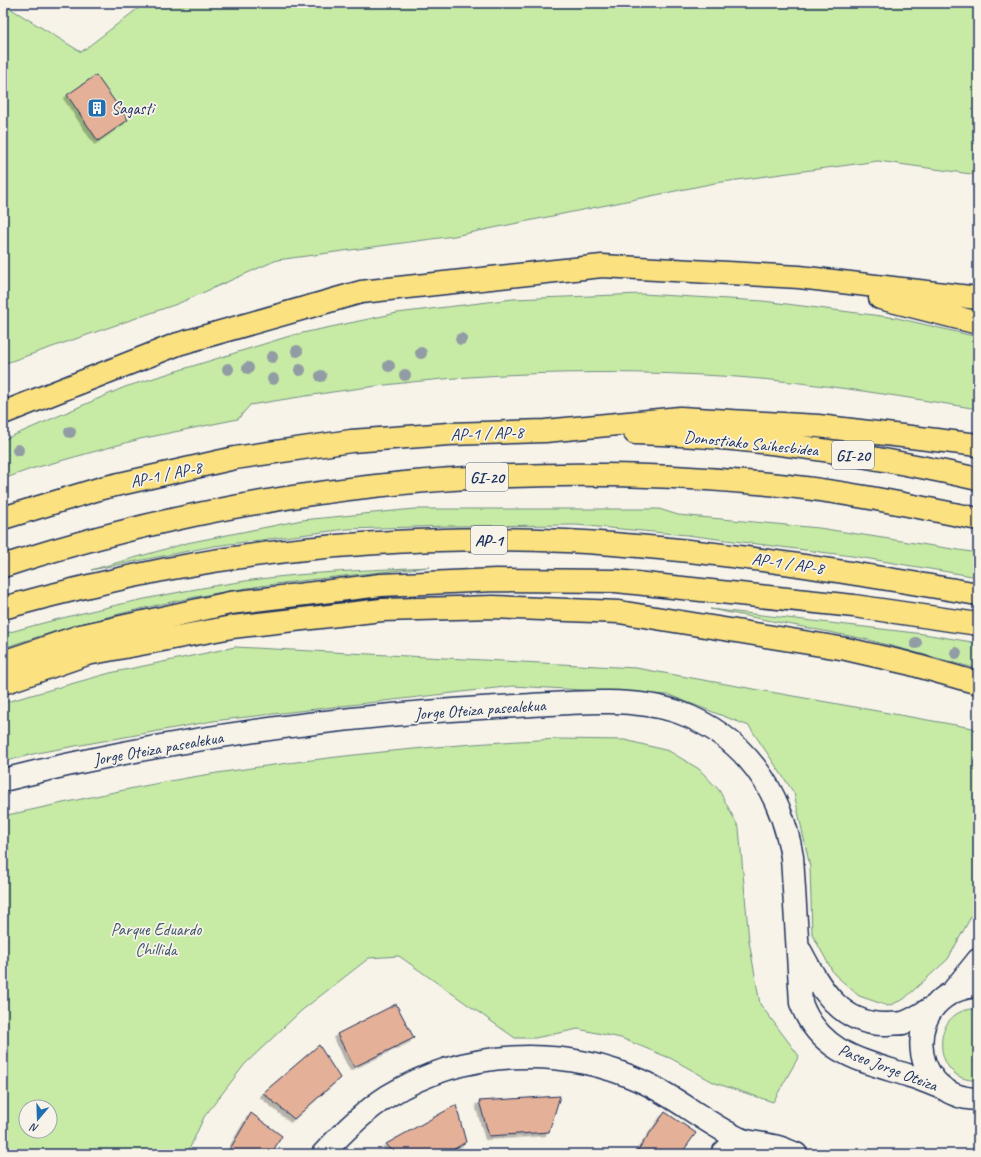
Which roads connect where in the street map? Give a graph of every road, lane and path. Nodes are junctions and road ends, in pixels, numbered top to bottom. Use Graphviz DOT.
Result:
graph roads {
  1 [pos="799,277"];
  2 [pos="978,298"];
  3 [pos="978,323"];
  4 [pos="3,413"];
  5 [pos="545,431"];
  6 [pos="978,445"];
  7 [pos="978,479"];
  8 [pos="3,518"];
  9 [pos="978,519"];
  10 [pos="3,566"];
  11 [pos="978,594"];
  12 [pos="3,608"];
  13 [pos="978,624"];
  14 [pos="3,662"];
  15 [pos="3,683"];
  16 [pos="978,683"];
  17 [pos="3,780"];
  18 [pos="798,945"];
  19 [pos="978,960"];
  20 [pos="978,986"];
  21 [pos="954,991"];
  22 [pos="933,1007"];
  23 [pos="945,1089"];
  24 [pos="978,1099"];
  25 [pos="738,1139"];
  26 [pos="323,1154"];
  27 [pos="722,1154"];
  28 [pos="796,1154"];
  1 -- 2 [label="highway"];
  1 -- 3 [label="highway"];
  1 -- 4 [label="highway"];
  5 -- 6 [label="highway, AP-1 / AP-8"];
  5 -- 7 [label="highway, Donostiako Saihesbidea / GI-20"];
  5 -- 8 [label="highway, AP-1 / AP-8"];
  9 -- 10 [label="highway, GI-20"];
  11 -- 12 [label="highway, AP-1 / AP-8 / AP-1"];
  13 -- 14 [label="highway"];
  15 -- 16 [label="highway"];
  17 -- 18 [label="street, Jorge Oteiza pasealekua"];
  18 -- 22 [label="street, Paseo Jorge Oteiza"];
  18 -- 23 [label="street, Paseo Jorge Oteiza"];
  19 -- 21 [label="street"];
  20 -- 21 [label="street"];
  21 -- 22 [label="street, Paseo Jorge Oteiza"];
  22 -- 23 [label="street"];
  23 -- 24 [label="street, Paseo Jorge Oteiza"];
  25 -- 26 [label="street"];
  25 -- 27 [label="street"];
  25 -- 28 [label="street"];
}
